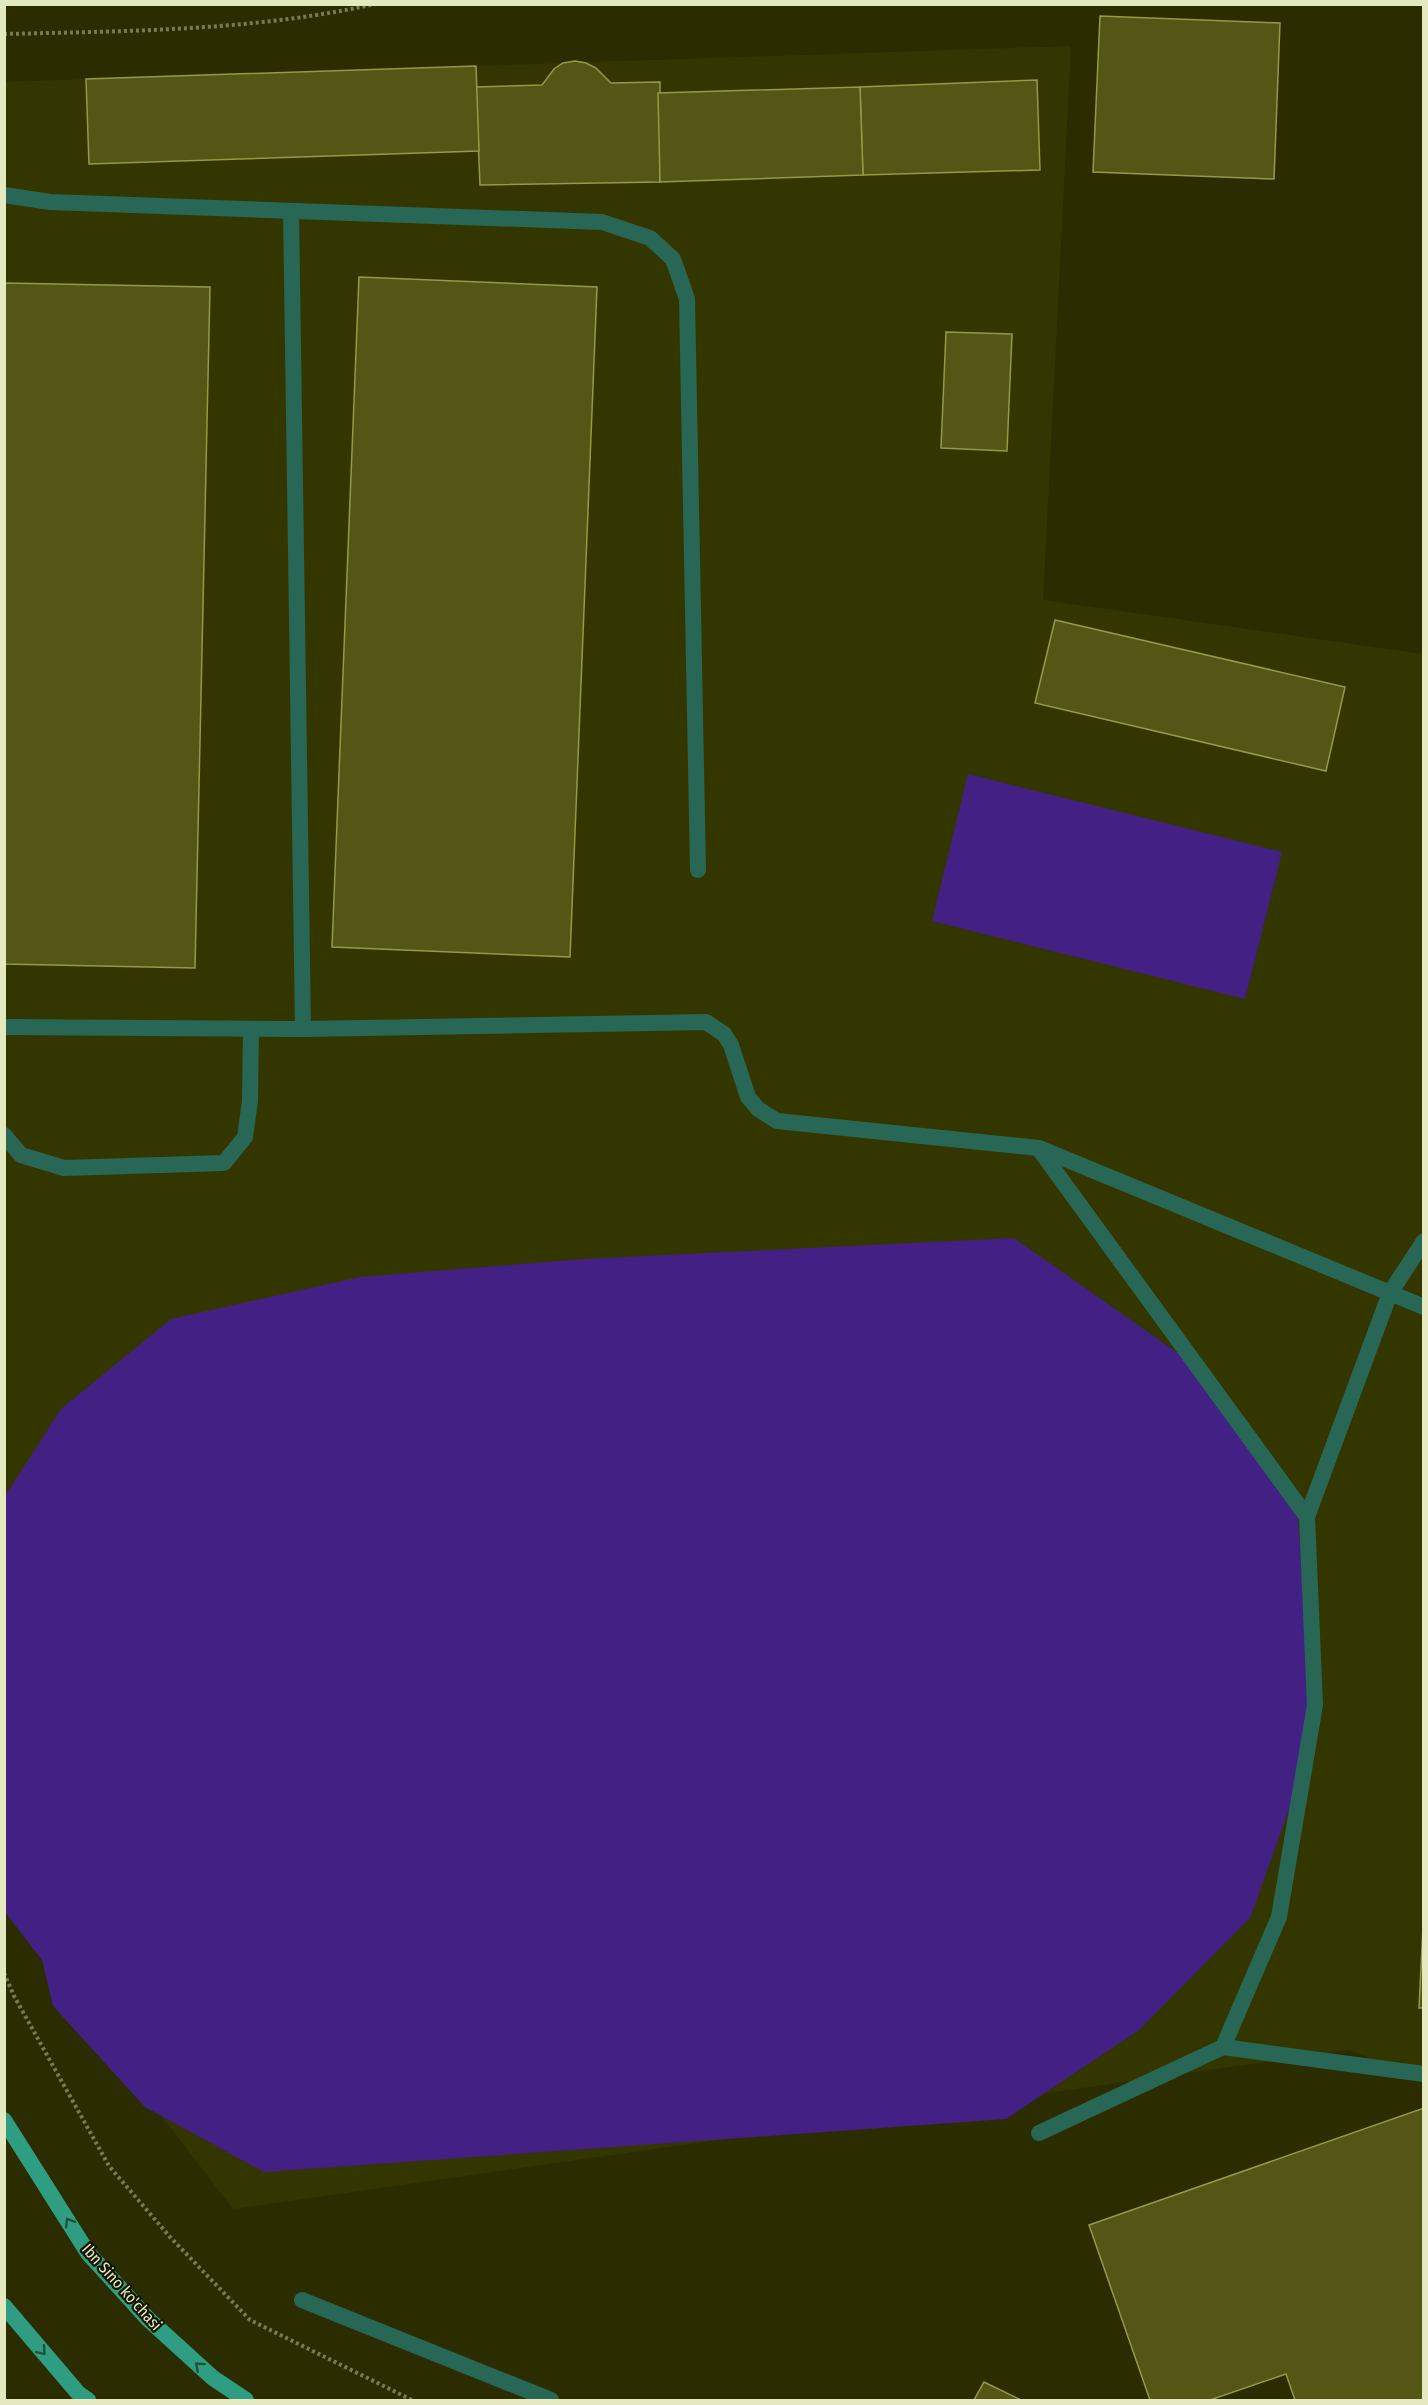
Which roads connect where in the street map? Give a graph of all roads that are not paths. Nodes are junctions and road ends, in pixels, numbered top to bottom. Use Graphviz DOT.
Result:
graph roads {
  1 [pos="4,195"];
  2 [pos="291,211"];
  3 [pos="698,870"];
  4 [pos="4,1028"];
  5 [pos="251,1029"];
  6 [pos="303,1029"];
  7 [pos="4,1135"];
  8 [pos="1039,1148"];
  9 [pos="1424,1240"];
  10 [pos="1390,1293"];
  11 [pos="1424,1307"];
  12 [pos="1307,1517"];
  13 [pos="1223,2047"];
  14 [pos="1424,2074"];
  15 [pos="4,2120"];
  16 [pos="1039,2133"];
  17 [pos="302,2300"];
  18 [pos="4,2306"];
  19 [pos="88,2400"];
  20 [pos="246,2400"];
  21 [pos="551,2400"];
  1 -- 2 [label="lane"];
  2 -- 3 [label="lane"];
  2 -- 6 [label="lane"];
  4 -- 5 [label="lane"];
  5 -- 6 [label="lane"];
  5 -- 7 [label="lane"];
  6 -- 8 [label="lane"];
  8 -- 10 [label="lane"];
  8 -- 12 [label="lane"];
  9 -- 10 [label="lane"];
  10 -- 11 [label="lane"];
  10 -- 12 [label="lane"];
  12 -- 13 [label="lane"];
  13 -- 14 [label="lane"];
  13 -- 16 [label="lane"];
  20 -- 15 [label="main road, Ibn Sino ko'chasi, one-way"];
  17 -- 21 [label="lane"];
  18 -- 19 [label="main road, one-way"];
}
